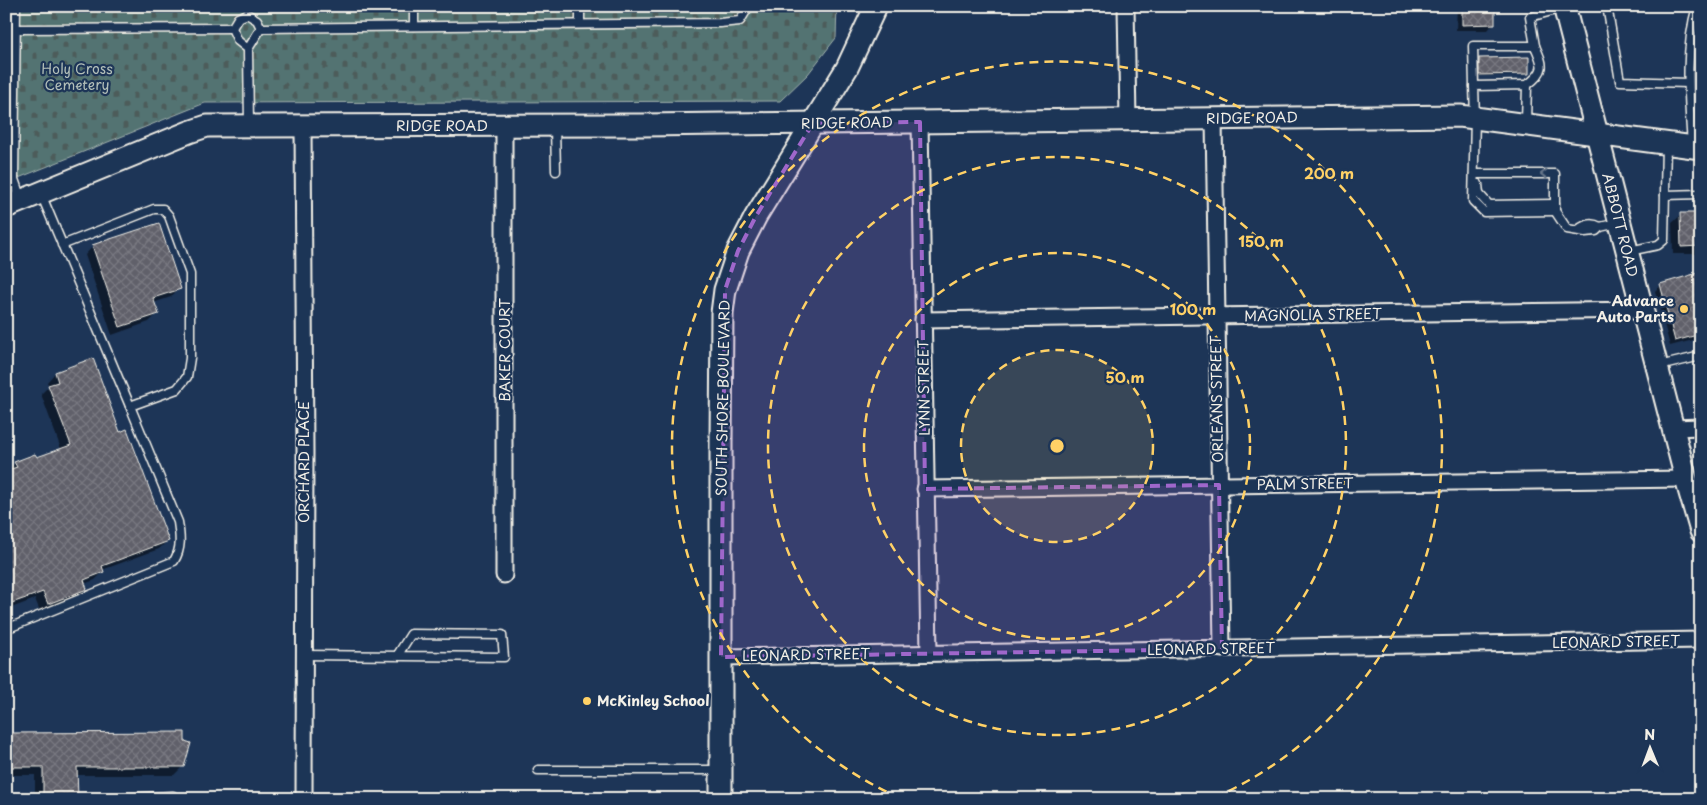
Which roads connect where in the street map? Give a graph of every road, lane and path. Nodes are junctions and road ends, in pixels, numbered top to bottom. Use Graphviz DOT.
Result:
graph roads {
  1 [pos="16,6"];
  2 [pos="414,6"];
  3 [pos="580,6"];
  4 [pos="749,6"];
  5 [pos="876,6"];
  6 [pos="1126,6"];
  7 [pos="1607,6"];
  8 [pos="1697,6"];
  9 [pos="1564,7"];
  10 [pos="247,10"];
  11 [pos="580,24"];
  12 [pos="414,26"];
  13 [pos="232,28"];
  14 [pos="261,28"];
  15 [pos="16,29"];
  16 [pos="1535,46"];
  17 [pos="248,49"];
  18 [pos="1688,83"];
  19 [pos="1527,85"];
  20 [pos="1474,86"];
  21 [pos="6,114"];
  22 [pos="15,115"];
  23 [pos="1475,118"];
  24 [pos="1214,119"];
  25 [pos="1128,120"];
  26 [pos="920,122"];
  27 [pos="813,123"];
  28 [pos="1526,124"];
  29 [pos="504,125"];
  30 [pos="555,125"];
  31 [pos="250,126"];
  32 [pos="303,126"];
  33 [pos="1597,134"];
  34 [pos="1666,144"];
  35 [pos="1696,148"];
  36 [pos="556,171"];
  37 [pos="1474,174"];
  38 [pos="1484,174"];
  39 [pos="1701,194"];
  40 [pos="1665,195"];
  41 [pos="23,200"];
  42 [pos="1555,208"];
  43 [pos="1610,225"];
  44 [pos="62,245"];
  45 [pos="1627,251"];
  46 [pos="1642,310"];
  47 [pos="1216,316"];
  48 [pos="923,320"];
  49 [pos="1701,356"];
  50 [pos="1657,366"];
  51 [pos="130,406"];
  52 [pos="1701,427"];
  53 [pos="1673,428"];
  54 [pos="1686,479"];
  55 [pos="1219,485"];
  56 [pos="925,490"];
  57 [pos="1700,524"];
  58 [pos="504,575"];
  59 [pos="6,629"];
  60 [pos="1701,640"];
  61 [pos="1222,649"];
  62 [pos="929,653"];
  63 [pos="303,656"];
  64 [pos="397,656"];
  65 [pos="721,657"];
  66 [pos="538,770"];
  67 [pos="721,770"];
  68 [pos="144,798"];
  69 [pos="110,799"];
  70 [pos="175,799"];
  71 [pos="304,799"];
  72 [pos="721,799"];
  1 -- 15 [label="lane"];
  2 -- 12 [label="lane"];
  3 -- 11 [label="lane"];
  4 -- 11 [label="lane"];
  5 -- 27 [label="street, SOUTH SHORE BOULEVARD"];
  6 -- 25 [label="street"];
  7 -- 18 [label="lane"];
  8 -- 18 [label="lane"];
  9 -- 16 [label="lane"];
  9 -- 33 [label="street, ABBOTT ROAD"];
  10 -- 13 [label="lane"];
  10 -- 14 [label="lane"];
  11 -- 12 [label="lane"];
  12 -- 14 [label="lane"];
  13 -- 15 [label="lane"];
  13 -- 17 [label="lane"];
  14 -- 17 [label="lane"];
  15 -- 22 [label="lane"];
  16 -- 19 [label="lane"];
  16 -- 20 [label="lane"];
  17 -- 31 [label="lane"];
  18 -- 35 [label="lane"];
  19 -- 20 [label="lane"];
  19 -- 28 [label="lane"];
  20 -- 23 [label="lane"];
  21 -- 22 [label="lane"];
  22 -- 41 [label="lane"];
  23 -- 24 [label="street, RIDGE ROAD"];
  23 -- 28 [label="street, RIDGE ROAD"];
  23 -- 37 [label="lane"];
  24 -- 25 [label="street, RIDGE ROAD"];
  24 -- 47 [label="street, ORLEANS STREET"];
  25 -- 26 [label="street, RIDGE ROAD"];
  26 -- 27 [label="street, RIDGE ROAD"];
  26 -- 48 [label="street, LYNN STREET"];
  27 -- 30 [label="street, RIDGE ROAD"];
  27 -- 65 [label="street, SOUTH SHORE BOULEVARD"];
  28 -- 33 [label="street, RIDGE ROAD"];
  29 -- 30 [label="street, RIDGE ROAD"];
  29 -- 32 [label="street, RIDGE ROAD"];
  29 -- 58 [label="street, BAKER COURT"];
  30 -- 36 [label="lane"];
  31 -- 32 [label="street, RIDGE ROAD"];
  31 -- 41 [label="street, RIDGE ROAD"];
  32 -- 63 [label="street, ORCHARD PLACE"];
  33 -- 34 [label="street, RIDGE ROAD"];
  33 -- 43 [label="street, ABBOTT ROAD"];
  34 -- 35 [label="street, RIDGE ROAD"];
  34 -- 40 [label="lane"];
  37 -- 38 [label="lane"];
  37 -- 42 [label="lane"];
  38 -- 42 [label="lane"];
  42 -- 38 [label="lane, one-way"];
  39 -- 40 [label="lane"];
  40 -- 45 [label="lane"];
  41 -- 44 [label="lane"];
  42 -- 43 [label="lane"];
  43 -- 45 [label="street, ABBOTT ROAD"];
  44 -- 51 [label="lane"];
  44 -- 51 [label="lane"];
  45 -- 46 [label="street, ABBOTT ROAD"];
  46 -- 47 [label="street, MAGNOLIA STREET"];
  46 -- 50 [label="street, ABBOTT ROAD"];
  47 -- 48 [label="street, MAGNOLIA STREET"];
  47 -- 55 [label="street, ORLEANS STREET"];
  48 -- 56 [label="street, LYNN STREET"];
  49 -- 50 [label="lane"];
  50 -- 53 [label="street, ABBOTT ROAD"];
  51 -- 59 [label="lane"];
  52 -- 53 [label="street"];
  53 -- 54 [label="street, ABBOTT ROAD"];
  54 -- 55 [label="street, PALM STREET"];
  54 -- 57 [label="street, ABBOTT ROAD"];
  55 -- 56 [label="street, PALM STREET"];
  55 -- 61 [label="street, ORLEANS STREET"];
  56 -- 62 [label="street, LYNN STREET"];
  60 -- 61 [label="street, LEONARD STREET"];
  61 -- 62 [label="street, LEONARD STREET"];
  62 -- 65 [label="street, LEONARD STREET"];
  63 -- 64 [label="lane"];
  63 -- 71 [label="street, ORCHARD PLACE"];
  64 -- 64 [label="lane"];
  65 -- 67 [label="street, SOUTH SHORE BOULEVARD"];
  66 -- 67 [label="lane"];
  67 -- 72 [label="street, SOUTH SHORE BOULEVARD"];
  68 -- 69 [label="lane"];
  68 -- 70 [label="lane"];
}
